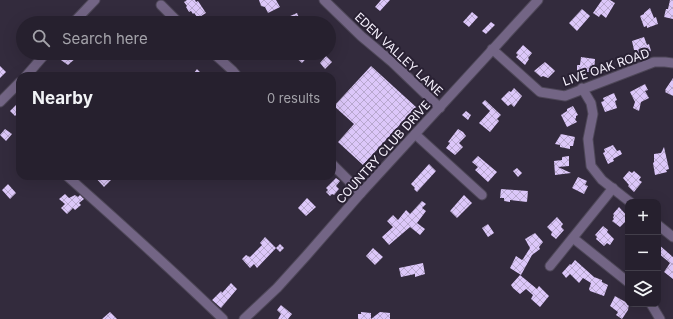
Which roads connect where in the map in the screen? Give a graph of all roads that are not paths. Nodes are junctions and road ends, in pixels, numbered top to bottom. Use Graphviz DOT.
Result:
graph roads {
  1 [pos="95,0"];
  2 [pos="324,0"];
  3 [pos="538,0"];
  4 [pos="161,6"];
  5 [pos="80,16"];
  6 [pos="172,16"];
  7 [pos="492,49"];
  8 [pos="40,60"];
  9 [pos="221,60"];
  10 [pos="673,63"];
  11 [pos="29,72"];
  12 [pos="234,72"];
  13 [pos="16,86"];
  14 [pos="582,88"];
  15 [pos="0,102"];
  16 [pos="440,108"];
  17 [pos="415,134"];
  18 [pos="336,168"];
  19 [pos="72,180"];
  20 [pos="613,188"];
  21 [pos="361,193"];
  22 [pos="482,195"];
  23 [pos="626,199"];
  24 [pos="661,227"];
  25 [pos="673,237"];
  26 [pos="573,238"];
  27 [pos="550,266"];
  28 [pos="625,280"];
  29 [pos="653,307"];
  30 [pos="222,319"];
  31 [pos="244,319"];
  32 [pos="660,319"];
  1 -- 5 [label="street"];
  2 -- 16 [label="street, EDEN VALLEY LANE"];
  3 -- 7 [label="street, COUNTRY CLUB DRIVE"];
  4 -- 6 [label="street"];
  7 -- 14 [label="street, LIVE OAK ROAD"];
  7 -- 16 [label="street, COUNTRY CLUB DRIVE"];
  8 -- 11 [label="street"];
  9 -- 12 [label="street"];
  10 -- 14 [label="street, LIVE OAK ROAD"];
  13 -- 15 [label="street"];
  14 -- 20 [label="street"];
  16 -- 17 [label="street, COUNTRY CLUB DRIVE"];
  17 -- 21 [label="street, COUNTRY CLUB DRIVE"];
  17 -- 22 [label="street"];
  18 -- 21 [label="street"];
  19 -- 30 [label="street"];
  20 -- 23 [label="street"];
  20 -- 26 [label="street"];
  21 -- 31 [label="street, COUNTRY CLUB DRIVE"];
  24 -- 25 [label="street"];
  26 -- 27 [label="street"];
  26 -- 28 [label="street"];
  29 -- 32 [label="street"];
}
